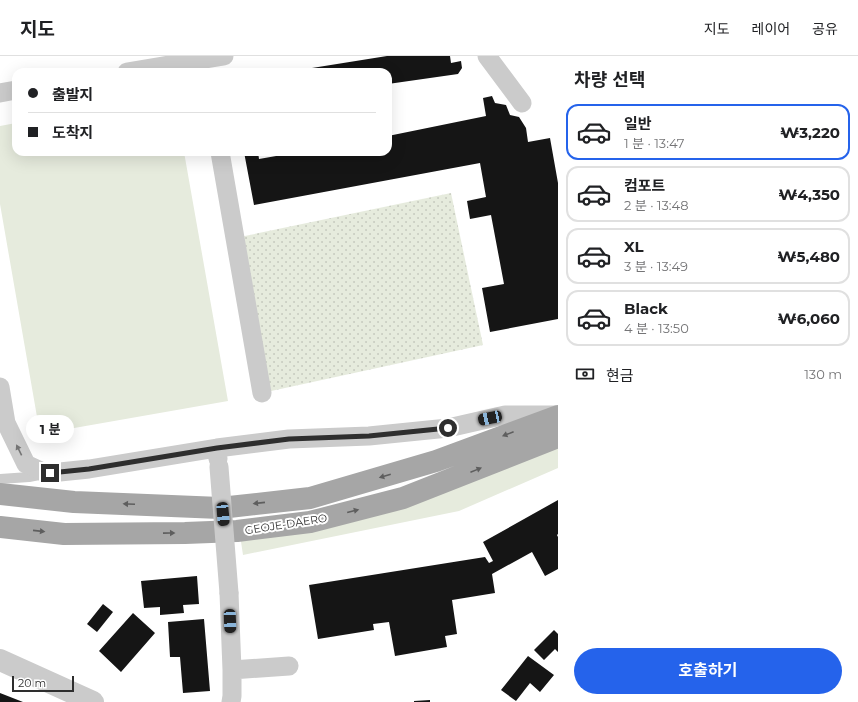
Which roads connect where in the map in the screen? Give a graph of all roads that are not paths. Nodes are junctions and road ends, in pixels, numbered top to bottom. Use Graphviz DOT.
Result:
graph roads {
  1 [pos="224,56"];
  2 [pos="487,56"];
  3 [pos="205,66"];
  4 [pos="179,68"];
  5 [pos="12,91"];
  6 [pos="0,93"];
  7 [pos="522,103"];
  8 [pos="221,156"];
  9 [pos="0,387"];
  10 [pos="262,393"];
  11 [pos="558,416"];
  12 [pos="3,430"];
  13 [pos="558,437"];
  14 [pos="217,448"];
  15 [pos="50,473"];
  16 [pos="0,479"];
  17 [pos="0,494"];
  18 [pos="0,527"];
  19 [pos="0,660"];
  20 [pos="289,666"];
  21 [pos="232,676"];
  22 [pos="93,702"];
  23 [pos="231,702"];
  24 [pos="238,702"];
  1 -- 3 [label="street"];
  2 -- 7 [label="street"];
  3 -- 4 [label="street"];
  5 -- 6 [label="street"];
  8 -- 10 [label="street"];
  9 -- 12 [label="street"];
  11 -- 14 [label="street"];
  11 -- 17 [label="main road, GEOJE-DAERO, one-way"];
  15 -- 12 [label="street, one-way"];
  18 -- 13 [label="main road, GEOJE-DAERO, one-way"];
  14 -- 15 [label="street"];
  14 -- 21 [label="street, bridge"];
  15 -- 16 [label="lane"];
  19 -- 22 [label="street"];
  20 -- 21 [label="street"];
  21 -- 23 [label="street"];
  21 -- 24 [label="lane"];
}
